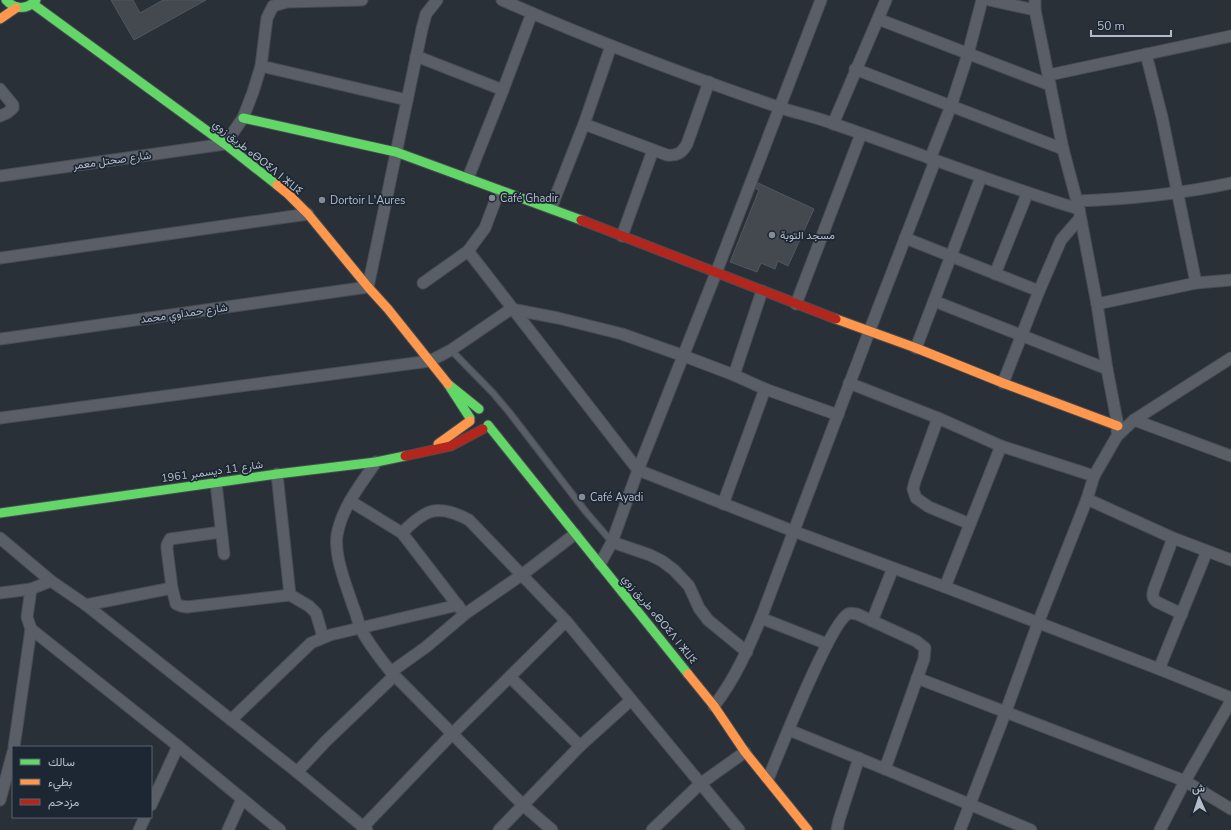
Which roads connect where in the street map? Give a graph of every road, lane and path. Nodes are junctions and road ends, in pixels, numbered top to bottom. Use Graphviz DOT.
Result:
graph roads {
  1 [pos="362,0"];
  2 [pos="437,0"];
  3 [pos="502,0"];
  4 [pos="821,0"];
  5 [pos="886,0"];
  6 [pos="982,0"];
  7 [pos="989,0"];
  8 [pos="4,1"];
  9 [pos="34,2"];
  10 [pos="1035,5"];
  11 [pos="16,8"];
  12 [pos="532,13"];
  13 [pos="0,19"];
  14 [pos="878,19"];
  15 [pos="1231,36"];
  16 [pos="611,46"];
  17 [pos="968,54"];
  18 [pos="1146,54"];
  19 [pos="416,56"];
  20 [pos="260,66"];
  21 [pos="856,69"];
  22 [pos="1050,80"];
  23 [pos="709,82"];
  24 [pos="0,90"];
  25 [pos="503,90"];
  26 [pos="407,100"];
  27 [pos="951,106"];
  28 [pos="779,107"];
  29 [pos="0,116"];
  30 [pos="243,118"];
  31 [pos="584,124"];
  32 [pos="833,124"];
  33 [pos="861,134"];
  34 [pos="225,144"];
  35 [pos="1063,148"];
  36 [pos="653,150"];
  37 [pos="396,152"];
  38 [pos="933,160"];
  39 [pos="0,176"];
  40 [pos="981,177"];
  41 [pos="468,178"];
  42 [pos="1231,184"];
  43 [pos="499,191"];
  44 [pos="1178,193"];
  45 [pos="1027,194"];
  46 [pos="551,208"];
  47 [pos="1078,209"];
  48 [pos="308,214"];
  49 [pos="622,236"];
  50 [pos="905,238"];
  51 [pos="468,251"];
  52 [pos="951,256"];
  53 [pos="0,258"];
  54 [pos="716,272"];
  55 [pos="995,274"];
  56 [pos="1231,280"];
  57 [pos="423,283"];
  58 [pos="1196,283"];
  59 [pos="368,287"];
  60 [pos="762,291"];
  61 [pos="1040,291"];
  62 [pos="934,301"];
  63 [pos="796,304"];
  64 [pos="1097,304"];
  65 [pos="511,309"];
  66 [pos="868,332"];
  67 [pos="1022,335"];
  68 [pos="0,339"];
  69 [pos="916,348"];
  70 [pos="451,350"];
  71 [pos="684,356"];
  72 [pos="1231,358"];
  73 [pos="430,361"];
  74 [pos="1107,368"];
  75 [pos="734,375"];
  76 [pos="849,383"];
  77 [pos="1003,383"];
  78 [pos="448,384"];
  79 [pos="765,389"];
  80 [pos="479,409"];
  81 [pos="838,415"];
  82 [pos="0,418"];
  83 [pos="938,418"];
  84 [pos="470,419"];
  85 [pos="1134,420"];
  86 [pos="485,427"];
  87 [pos="1117,431"];
  88 [pos="1002,446"];
  89 [pos="427,452"];
  90 [pos="1231,456"];
  91 [pos="376,462"];
  92 [pos="638,470"];
  93 [pos="277,474"];
  94 [pos="1094,476"];
  95 [pos="216,483"];
  96 [pos="1087,499"];
  97 [pos="350,501"];
  98 [pos="723,504"];
  99 [pos="0,513"];
  100 [pos="970,524"];
  101 [pos="793,531"];
  102 [pos="221,532"];
  103 [pos="402,533"];
  104 [pos="575,534"];
  105 [pos="0,538"];
  106 [pos="1172,538"];
  107 [pos="612,542"];
  108 [pos="1207,551"];
  109 [pos="224,554"];
  110 [pos="1231,560"];
  111 [pos="600,564"];
  112 [pos="893,568"];
  113 [pos="523,574"];
  114 [pos="51,581"];
  115 [pos="945,587"];
  116 [pos="172,588"];
  117 [pos="31,589"];
  118 [pos="0,593"];
  119 [pos="290,595"];
  120 [pos="86,605"];
  121 [pos="458,605"];
  122 [pos="465,614"];
  123 [pos="1182,614"];
  124 [pos="761,618"];
  125 [pos="566,620"];
  126 [pos="872,621"];
  127 [pos="1038,622"];
  128 [pos="361,628"];
  129 [pos="31,629"];
  130 [pos="323,637"];
  131 [pos="827,644"];
  132 [pos="747,652"];
  133 [pos="1159,669"];
  134 [pos="392,674"];
  135 [pos="510,677"];
  136 [pos="917,678"];
  137 [pos="630,700"];
  138 [pos="1231,700"];
  139 [pos="714,706"];
  140 [pos="1006,712"];
  141 [pos="231,720"];
  142 [pos="789,730"];
  143 [pos="452,734"];
  144 [pos="14,746"];
  145 [pos="178,746"];
  146 [pos="580,746"];
  147 [pos="746,752"];
  148 [pos="12,755"];
  149 [pos="859,758"];
  150 [pos="885,769"];
  151 [pos="297,772"];
  152 [pos="768,779"];
  153 [pos="1185,781"];
  154 [pos="2,784"];
  155 [pos="700,784"];
  156 [pos="242,799"];
  157 [pos="0,800"];
  158 [pos="152,802"];
  159 [pos="523,805"];
  160 [pos="970,805"];
  161 [pos="1231,809"];
  162 [pos="145,818"];
  163 [pos="365,828"];
  164 [pos="140,830"];
  165 [pos="228,830"];
  166 [pos="280,830"];
  167 [pos="498,830"];
  168 [pos="552,830"];
  169 [pos="652,830"];
  170 [pos="739,830"];
  171 [pos="808,830"];
  172 [pos="837,830"];
  173 [pos="960,830"];
  174 [pos="1031,830"];
  175 [pos="1160,830"];
  1 -- 20 [label="street"];
  2 -- 19 [label="street"];
  3 -- 12 [label="street"];
  4 -- 28 [label="street"];
  5 -- 14 [label="street"];
  6 -- 17 [label="street"];
  7 -- 10 [label="street"];
  8 -- 11 [label="main road"];
  9 -- 11 [label="main road"];
  9 -- 34 [label="main road, طريق زوي ⴰⴱⵔⵉⴷ ⵏ ⵣⵡⵉ"];
  10 -- 22 [label="street"];
  11 -- 13 [label="main road"];
  12 -- 16 [label="street"];
  12 -- 25 [label="street"];
  14 -- 17 [label="street"];
  14 -- 21 [label="street"];
  15 -- 18 [label="street"];
  16 -- 23 [label="street"];
  16 -- 31 [label="street"];
  17 -- 22 [label="street"];
  17 -- 27 [label="street"];
  18 -- 22 [label="street"];
  18 -- 44 [label="street"];
  19 -- 25 [label="street"];
  19 -- 26 [label="street"];
  20 -- 26 [label="street"];
  20 -- 30 [label="street"];
  21 -- 27 [label="street"];
  21 -- 32 [label="street"];
  22 -- 35 [label="street"];
  23 -- 28 [label="street"];
  23 -- 36 [label="street"];
  24 -- 29 [label="street"];
  25 -- 41 [label="street"];
  26 -- 37 [label="street"];
  27 -- 35 [label="street"];
  27 -- 38 [label="street"];
  28 -- 32 [label="street"];
  28 -- 54 [label="street"];
  30 -- 34 [label="street"];
  30 -- 37 [label="main road"];
  31 -- 36 [label="street"];
  31 -- 46 [label="street"];
  32 -- 33 [label="street"];
  33 -- 38 [label="street"];
  33 -- 63 [label="street"];
  34 -- 39 [label="street, شارع صحتل معمر"];
  34 -- 48 [label="main road, طريق زوي ⴰⴱⵔⵉⴷ ⵏ ⵣⵡⵉ"];
  35 -- 47 [label="street"];
  36 -- 49 [label="street"];
  37 -- 41 [label="main road"];
  37 -- 59 [label="street"];
  38 -- 40 [label="street"];
  38 -- 50 [label="street"];
  40 -- 45 [label="street"];
  40 -- 52 [label="street"];
  41 -- 43 [label="main road"];
  42 -- 44 [label="street"];
  43 -- 46 [label="main road"];
  43 -- 51 [label="street"];
  44 -- 47 [label="street"];
  44 -- 58 [label="street"];
  45 -- 47 [label="street"];
  45 -- 55 [label="street"];
  46 -- 49 [label="main road"];
  47 -- 61 [label="street"];
  47 -- 64 [label="street"];
  48 -- 53 [label="street"];
  48 -- 59 [label="main road, طريق زوي ⴰⴱⵔⵉⴷ ⵏ ⵣⵡⵉ"];
  49 -- 54 [label="main road"];
  50 -- 52 [label="street"];
  50 -- 66 [label="street"];
  51 -- 57 [label="street"];
  51 -- 65 [label="street"];
  52 -- 55 [label="street"];
  52 -- 62 [label="street"];
  54 -- 60 [label="main road"];
  54 -- 71 [label="street"];
  55 -- 61 [label="street"];
  56 -- 58 [label="street"];
  58 -- 64 [label="street"];
  59 -- 68 [label="street, شارع حمداوي محمد"];
  59 -- 73 [label="main road, طريق زوي ⴰⴱⵔⵉⴷ ⵏ ⵣⵡⵉ"];
  60 -- 63 [label="main road"];
  60 -- 75 [label="street"];
  61 -- 67 [label="street"];
  62 -- 67 [label="street"];
  62 -- 69 [label="street"];
  63 -- 66 [label="main road"];
  64 -- 74 [label="street"];
  65 -- 70 [label="street"];
  65 -- 71 [label="street"];
  65 -- 92 [label="street"];
  66 -- 69 [label="main road"];
  66 -- 76 [label="street"];
  67 -- 74 [label="street"];
  67 -- 77 [label="street"];
  69 -- 77 [label="main road"];
  70 -- 73 [label="street"];
  70 -- 107 [label="lane"];
  71 -- 75 [label="street"];
  71 -- 92 [label="street"];
  72 -- 85 [label="street"];
  73 -- 78 [label="main road, طريق زوي ⴰⴱⵔⵉⴷ ⵏ ⵣⵡⵉ"];
  73 -- 82 [label="street"];
  74 -- 87 [label="street"];
  75 -- 79 [label="street"];
  76 -- 81 [label="street"];
  76 -- 83 [label="street"];
  77 -- 87 [label="main road"];
  78 -- 80 [label="main road"];
  78 -- 84 [label="main road"];
  79 -- 81 [label="street"];
  79 -- 98 [label="street"];
  80 -- 84 [label="main road"];
  80 -- 86 [label="main road"];
  81 -- 101 [label="street"];
  83 -- 88 [label="street"];
  83 -- 100 [label="street"];
  84 -- 86 [label="main road"];
  84 -- 89 [label="main road"];
  85 -- 87 [label="street"];
  85 -- 90 [label="street"];
  86 -- 89 [label="main road, شارع 11 ديسمبر 1961"];
  86 -- 104 [label="main road, طريق زوي ⴰⴱⵔⵉⴷ ⵏ ⵣⵡⵉ"];
  87 -- 94 [label="street"];
  88 -- 94 [label="street"];
  88 -- 100 [label="street"];
  89 -- 91 [label="main road, شارع 11 ديسمبر 1961"];
  91 -- 93 [label="main road, شارع 11 ديسمبر 1961"];
  91 -- 97 [label="street"];
  92 -- 98 [label="street"];
  92 -- 107 [label="street"];
  93 -- 95 [label="main road, شارع 11 ديسمبر 1961"];
  93 -- 119 [label="street"];
  94 -- 96 [label="street"];
  95 -- 99 [label="main road, شارع 11 ديسمبر 1961"];
  95 -- 102 [label="street"];
  96 -- 106 [label="street"];
  96 -- 127 [label="street"];
  97 -- 103 [label="street"];
  97 -- 128 [label="street"];
  98 -- 101 [label="street"];
  100 -- 115 [label="street"];
  101 -- 112 [label="street"];
  101 -- 124 [label="street"];
  102 -- 109 [label="street"];
  102 -- 116 [label="street"];
  103 -- 113 [label="street"];
  103 -- 121 [label="street"];
  104 -- 111 [label="main road, طريق زوي ⴰⴱⵔⵉⴷ ⵏ ⵣⵡⵉ"];
  104 -- 113 [label="street"];
  105 -- 114 [label="street"];
  106 -- 108 [label="street"];
  106 -- 123 [label="street"];
  107 -- 111 [label="street"];
  107 -- 132 [label="street"];
  108 -- 110 [label="street"];
  108 -- 123 [label="street"];
  111 -- 139 [label="main road, طريق زوي ⴰⴱⵔⵉⴷ ⵏ ⵣⵡⵉ"];
  112 -- 115 [label="street"];
  112 -- 126 [label="street"];
  113 -- 122 [label="street"];
  113 -- 125 [label="street"];
  114 -- 117 [label="street"];
  114 -- 120 [label="street"];
  115 -- 127 [label="street"];
  116 -- 119 [label="street"];
  116 -- 120 [label="street"];
  117 -- 118 [label="street"];
  117 -- 129 [label="street"];
  119 -- 130 [label="street"];
  120 -- 141 [label="street"];
  121 -- 122 [label="street"];
  121 -- 128 [label="street"];
  122 -- 134 [label="street"];
  123 -- 133 [label="street"];
  124 -- 131 [label="street"];
  124 -- 132 [label="street"];
  125 -- 135 [label="street"];
  125 -- 137 [label="street"];
  126 -- 131 [label="street"];
  126 -- 136 [label="street"];
  127 -- 133 [label="street"];
  127 -- 140 [label="street"];
  128 -- 130 [label="street"];
  128 -- 134 [label="street"];
  129 -- 144 [label="street"];
  129 -- 145 [label="street"];
  130 -- 141 [label="street"];
  131 -- 142 [label="street"];
  132 -- 139 [label="street"];
  133 -- 138 [label="street"];
  134 -- 143 [label="street"];
  134 -- 151 [label="street"];
  135 -- 143 [label="street"];
  135 -- 146 [label="street"];
  136 -- 140 [label="street"];
  136 -- 150 [label="street"];
  137 -- 146 [label="street"];
  137 -- 155 [label="street"];
  138 -- 153 [label="street"];
  139 -- 147 [label="main road, طريق زوي ⴰⴱⵔⵉⴷ ⵏ ⵣⵡⵉ"];
  140 -- 153 [label="street"];
  140 -- 160 [label="street"];
  141 -- 151 [label="street"];
  142 -- 149 [label="street"];
  142 -- 152 [label="street"];
  143 -- 159 [label="street"];
  143 -- 163 [label="street"];
  145 -- 156 [label="street"];
  145 -- 158 [label="street"];
  146 -- 159 [label="street"];
  147 -- 152 [label="main road, طريق زوي ⴰⴱⵔⵉⴷ ⵏ ⵣⵡⵉ"];
  147 -- 155 [label="street"];
  148 -- 154 [label="street"];
  149 -- 150 [label="street"];
  149 -- 172 [label="street"];
  150 -- 160 [label="street"];
  151 -- 163 [label="street"];
  152 -- 171 [label="main road, طريق زوي ⴰⴱⵔⵉⴷ ⵏ ⵣⵡⵉ"];
  153 -- 161 [label="street"];
  153 -- 175 [label="street"];
  154 -- 157 [label="street"];
  155 -- 169 [label="street"];
  155 -- 170 [label="street"];
  156 -- 165 [label="street"];
  156 -- 166 [label="street"];
  159 -- 167 [label="street"];
  159 -- 168 [label="street"];
  160 -- 173 [label="street"];
  160 -- 174 [label="street"];
  162 -- 164 [label="street"];
}
